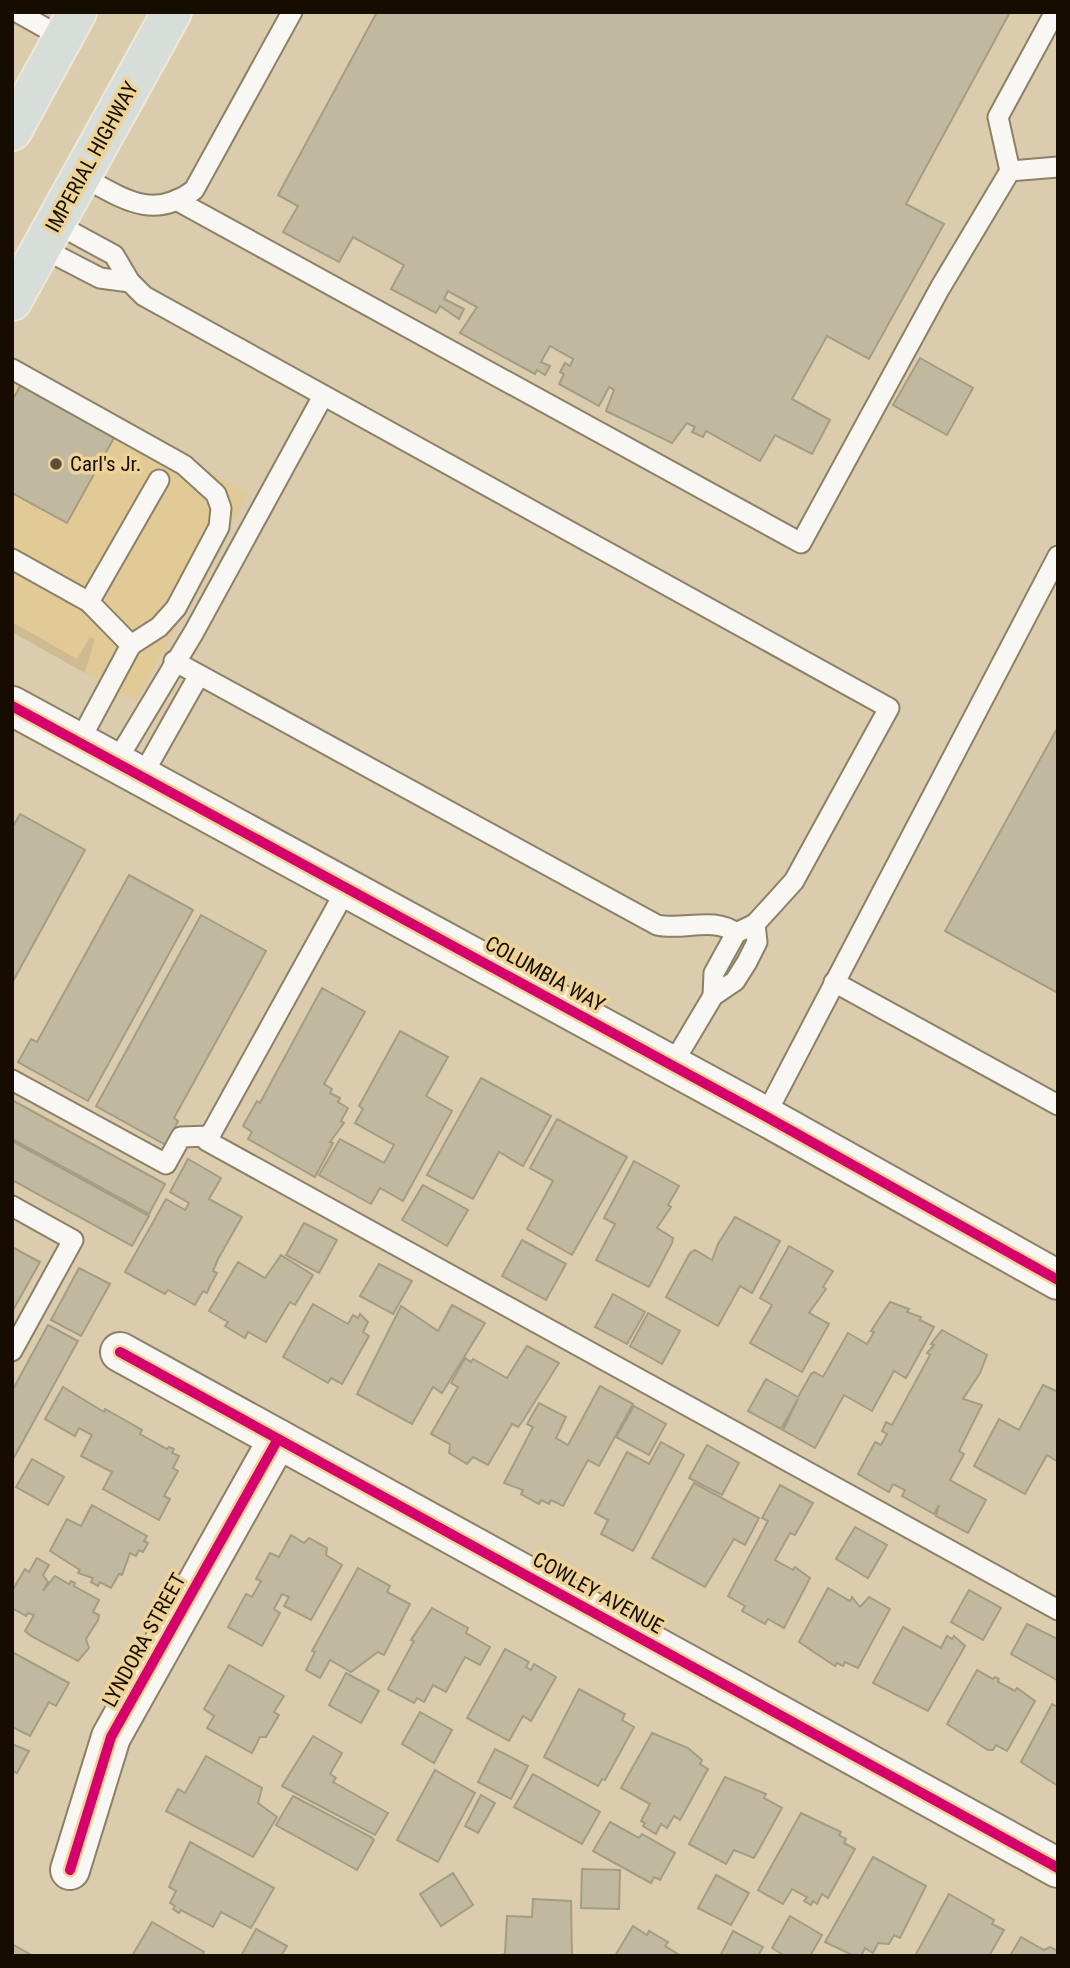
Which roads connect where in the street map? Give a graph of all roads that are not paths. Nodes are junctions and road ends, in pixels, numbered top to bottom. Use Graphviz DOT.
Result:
graph roads {
  1 [pos="17,12"];
  2 [pos="172,12"];
  3 [pos="292,12"];
  4 [pos="1055,12"];
  5 [pos="70,25"];
  6 [pos="12,131"];
  7 [pos="1058,167"];
  8 [pos="1010,171"];
  9 [pos="81,176"];
  10 [pos="176,201"];
  11 [pos="49,235"];
  12 [pos="130,282"];
  13 [pos="12,301"];
  14 [pos="12,369"];
  15 [pos="323,396"];
  16 [pos="159,480"];
  17 [pos="1058,556"];
  18 [pos="12,559"];
  19 [pos="89,602"];
  20 [pos="131,645"];
  21 [pos="174,661"];
  22 [pos="199,675"];
  23 [pos="12,706"];
  24 [pos="79,742"];
  25 [pos="129,769"];
  26 [pos="347,888"];
  27 [pos="755,924"];
  28 [pos="736,933"];
  29 [pos="834,982"];
  30 [pos="713,996"];
  31 [pos="672,1065"];
  32 [pos="12,1080"];
  33 [pos="1058,1105"];
  34 [pos="765,1116"];
  35 [pos="209,1136"];
  36 [pos="12,1206"];
  37 [pos="1058,1280"];
  38 [pos="12,1351"];
  39 [pos="120,1352"];
  40 [pos="278,1439"];
  41 [pos="1058,1610"];
  42 [pos="1058,1868"];
  43 [pos="70,1870"];
  1 -- 5 [label="lane"];
  2 -- 9 [label="main road, IMPERIAL HIGHWAY"];
  3 -- 10 [label="lane"];
  4 -- 8 [label="lane"];
  5 -- 6 [label="main road"];
  7 -- 8 [label="lane"];
  8 -- 10 [label="lane"];
  9 -- 10 [label="lane"];
  9 -- 11 [label="main road, IMPERIAL HIGHWAY"];
  11 -- 12 [label="lane"];
  11 -- 12 [label="lane"];
  11 -- 13 [label="main road, IMPERIAL HIGHWAY"];
  12 -- 15 [label="lane"];
  14 -- 20 [label="lane"];
  15 -- 21 [label="lane"];
  15 -- 27 [label="lane"];
  16 -- 19 [label="lane"];
  17 -- 29 [label="lane"];
  18 -- 19 [label="lane"];
  19 -- 20 [label="lane"];
  20 -- 24 [label="lane"];
  21 -- 22 [label="lane"];
  21 -- 25 [label="lane"];
  22 -- 25 [label="lane"];
  22 -- 28 [label="lane"];
  23 -- 24 [label="street, COLUMBIA WAY"];
  24 -- 25 [label="street, COLUMBIA WAY"];
  25 -- 26 [label="street, COLUMBIA WAY"];
  26 -- 31 [label="street, COLUMBIA WAY"];
  26 -- 35 [label="lane"];
  27 -- 28 [label="lane"];
  27 -- 30 [label="lane"];
  28 -- 30 [label="lane"];
  29 -- 33 [label="lane"];
  29 -- 34 [label="lane"];
  30 -- 31 [label="lane"];
  31 -- 34 [label="street, COLUMBIA WAY"];
  32 -- 35 [label="lane"];
  34 -- 37 [label="street, COLUMBIA WAY"];
  35 -- 41 [label="lane"];
  36 -- 38 [label="lane"];
  39 -- 40 [label="street, COWLEY AVENUE"];
  40 -- 42 [label="street, COWLEY AVENUE"];
  40 -- 43 [label="street, LYNDORA STREET"];
}
